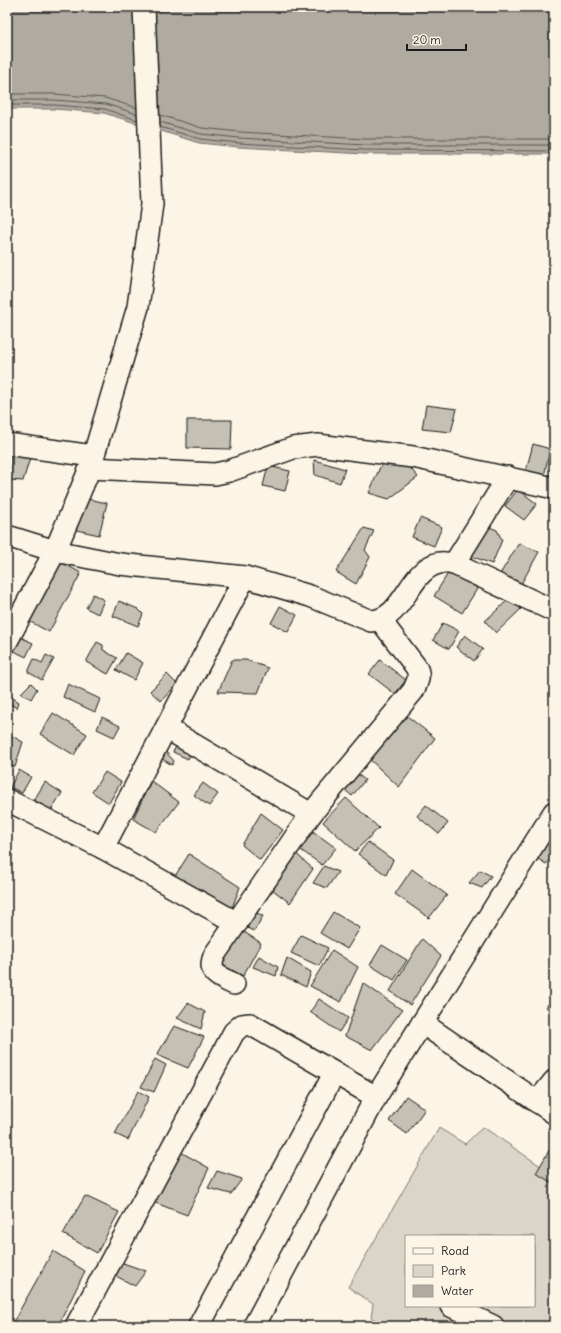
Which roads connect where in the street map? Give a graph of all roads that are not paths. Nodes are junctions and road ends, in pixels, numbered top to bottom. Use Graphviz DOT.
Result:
graph roads {
  1 [pos="144,7"];
  2 [pos="7,444"];
  3 [pos="92,462"];
  4 [pos="508,478"];
  5 [pos="554,488"];
  6 [pos="7,536"];
  7 [pos="55,551"];
  8 [pos="454,564"];
  9 [pos="245,577"];
  10 [pos="554,610"];
  11 [pos="381,620"];
  12 [pos="7,641"];
  13 [pos="166,728"];
  14 [pos="7,800"];
  15 [pos="554,812"];
  16 [pos="311,814"];
  17 [pos="102,848"];
  18 [pos="237,924"];
  19 [pos="234,984"];
  20 [pos="422,1023"];
  21 [pos="334,1074"];
  22 [pos="554,1081"];
  23 [pos="376,1097"];
  24 [pos="537,1102"];
  25 [pos="554,1113"];
  26 [pos="453,1307"];
  27 [pos="76,1326"];
  28 [pos="199,1326"];
  29 [pos="254,1326"];
  30 [pos="493,1326"];
  1 -- 3 [label="street"];
  2 -- 3 [label="street"];
  3 -- 4 [label="street"];
  3 -- 7 [label="street"];
  4 -- 5 [label="street"];
  4 -- 8 [label="street"];
  6 -- 7 [label="street"];
  7 -- 9 [label="street"];
  7 -- 12 [label="street"];
  8 -- 10 [label="street"];
  8 -- 11 [label="street"];
  9 -- 11 [label="street"];
  9 -- 13 [label="street"];
  11 -- 16 [label="street"];
  13 -- 16 [label="street"];
  13 -- 17 [label="street"];
  14 -- 17 [label="street"];
  15 -- 20 [label="street"];
  16 -- 18 [label="street"];
  17 -- 18 [label="street"];
  18 -- 19 [label="street"];
  20 -- 23 [label="street"];
  20 -- 24 [label="street"];
  21 -- 23 [label="street"];
  21 -- 27 [label="street"];
  21 -- 28 [label="street"];
  22 -- 24 [label="street"];
  23 -- 29 [label="street"];
  24 -- 25 [label="street"];
  26 -- 30 [label="street"];
}
